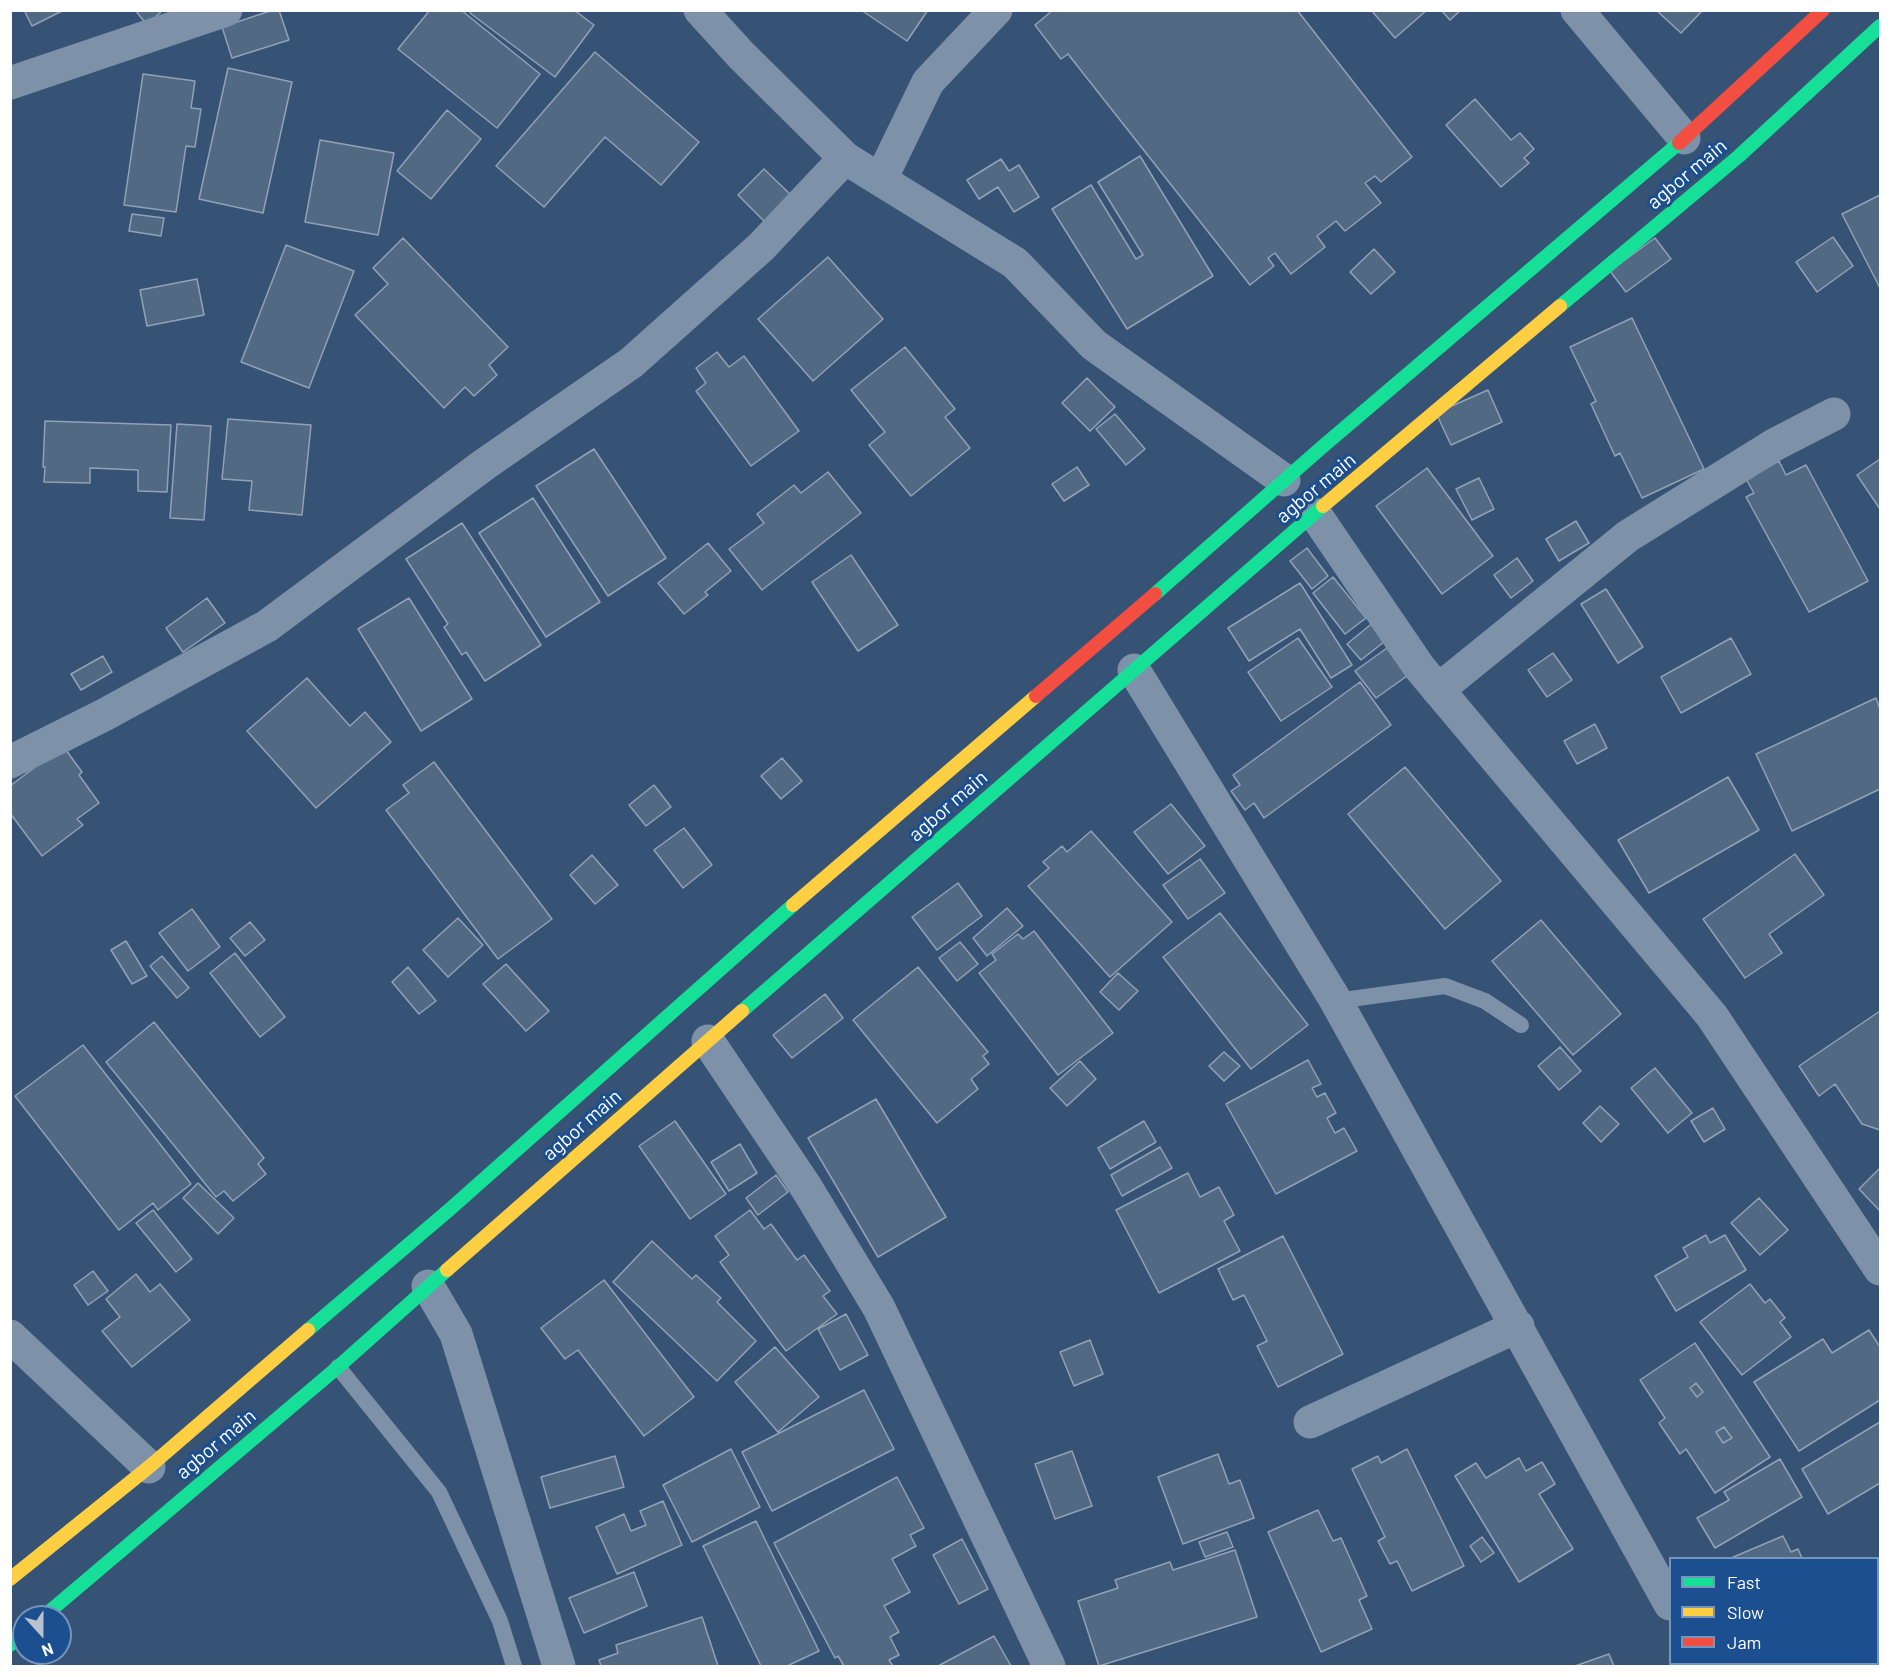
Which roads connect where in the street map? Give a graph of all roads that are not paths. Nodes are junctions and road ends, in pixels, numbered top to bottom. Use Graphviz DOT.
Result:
graph roads {
  1 [pos="226,10"];
  2 [pos="700,10"];
  3 [pos="996,10"];
  4 [pos="1577,10"];
  5 [pos="1823,10"];
  6 [pos="1881,26"];
  7 [pos="10,83"];
  8 [pos="1684,138"];
  9 [pos="845,158"];
  10 [pos="881,180"];
  11 [pos="1834,414"];
  12 [pos="1284,480"];
  13 [pos="1315,514"];
  14 [pos="1134,670"];
  15 [pos="1438,690"];
  16 [pos="10,762"];
  17 [pos="972,790"];
  18 [pos="979,805"];
  19 [pos="1336,1001"];
  20 [pos="1521,1025"];
  21 [pos="708,1041"];
  22 [pos="1881,1269"];
  23 [pos="428,1286"];
  24 [pos="1518,1326"];
  25 [pos="10,1336"];
  26 [pos="339,1367"];
  27 [pos="1310,1422"];
  28 [pos="149,1467"];
  29 [pos="10,1579"];
  30 [pos="1669,1600"];
  31 [pos="57,1605"];
  32 [pos="514,1666"];
  33 [pos="560,1666"];
  34 [pos="1049,1666"];
  1 -- 7 [label="street"];
  2 -- 9 [label="street"];
  3 -- 10 [label="street"];
  4 -- 8 [label="street"];
  5 -- 8 [label="main road, agbor main"];
  6 -- 13 [label="main road, agbor main"];
  8 -- 12 [label="main road, agbor main"];
  9 -- 10 [label="street"];
  9 -- 16 [label="street"];
  10 -- 12 [label="street"];
  11 -- 15 [label="street"];
  12 -- 28 [label="main road, agbor main"];
  13 -- 14 [label="main road, agbor main"];
  13 -- 15 [label="street"];
  14 -- 18 [label="main road, agbor main"];
  14 -- 19 [label="street"];
  15 -- 22 [label="street"];
  17 -- 18 [label="main road"];
  18 -- 21 [label="main road, agbor main"];
  19 -- 20 [label="lane"];
  19 -- 24 [label="street"];
  21 -- 23 [label="main road, agbor main"];
  21 -- 34 [label="street"];
  23 -- 26 [label="main road, agbor main"];
  23 -- 33 [label="street"];
  24 -- 27 [label="street"];
  24 -- 30 [label="street"];
  25 -- 28 [label="street"];
  26 -- 31 [label="main road, agbor main"];
  26 -- 32 [label="lane"];
  28 -- 29 [label="main road, agbor main"];
}
